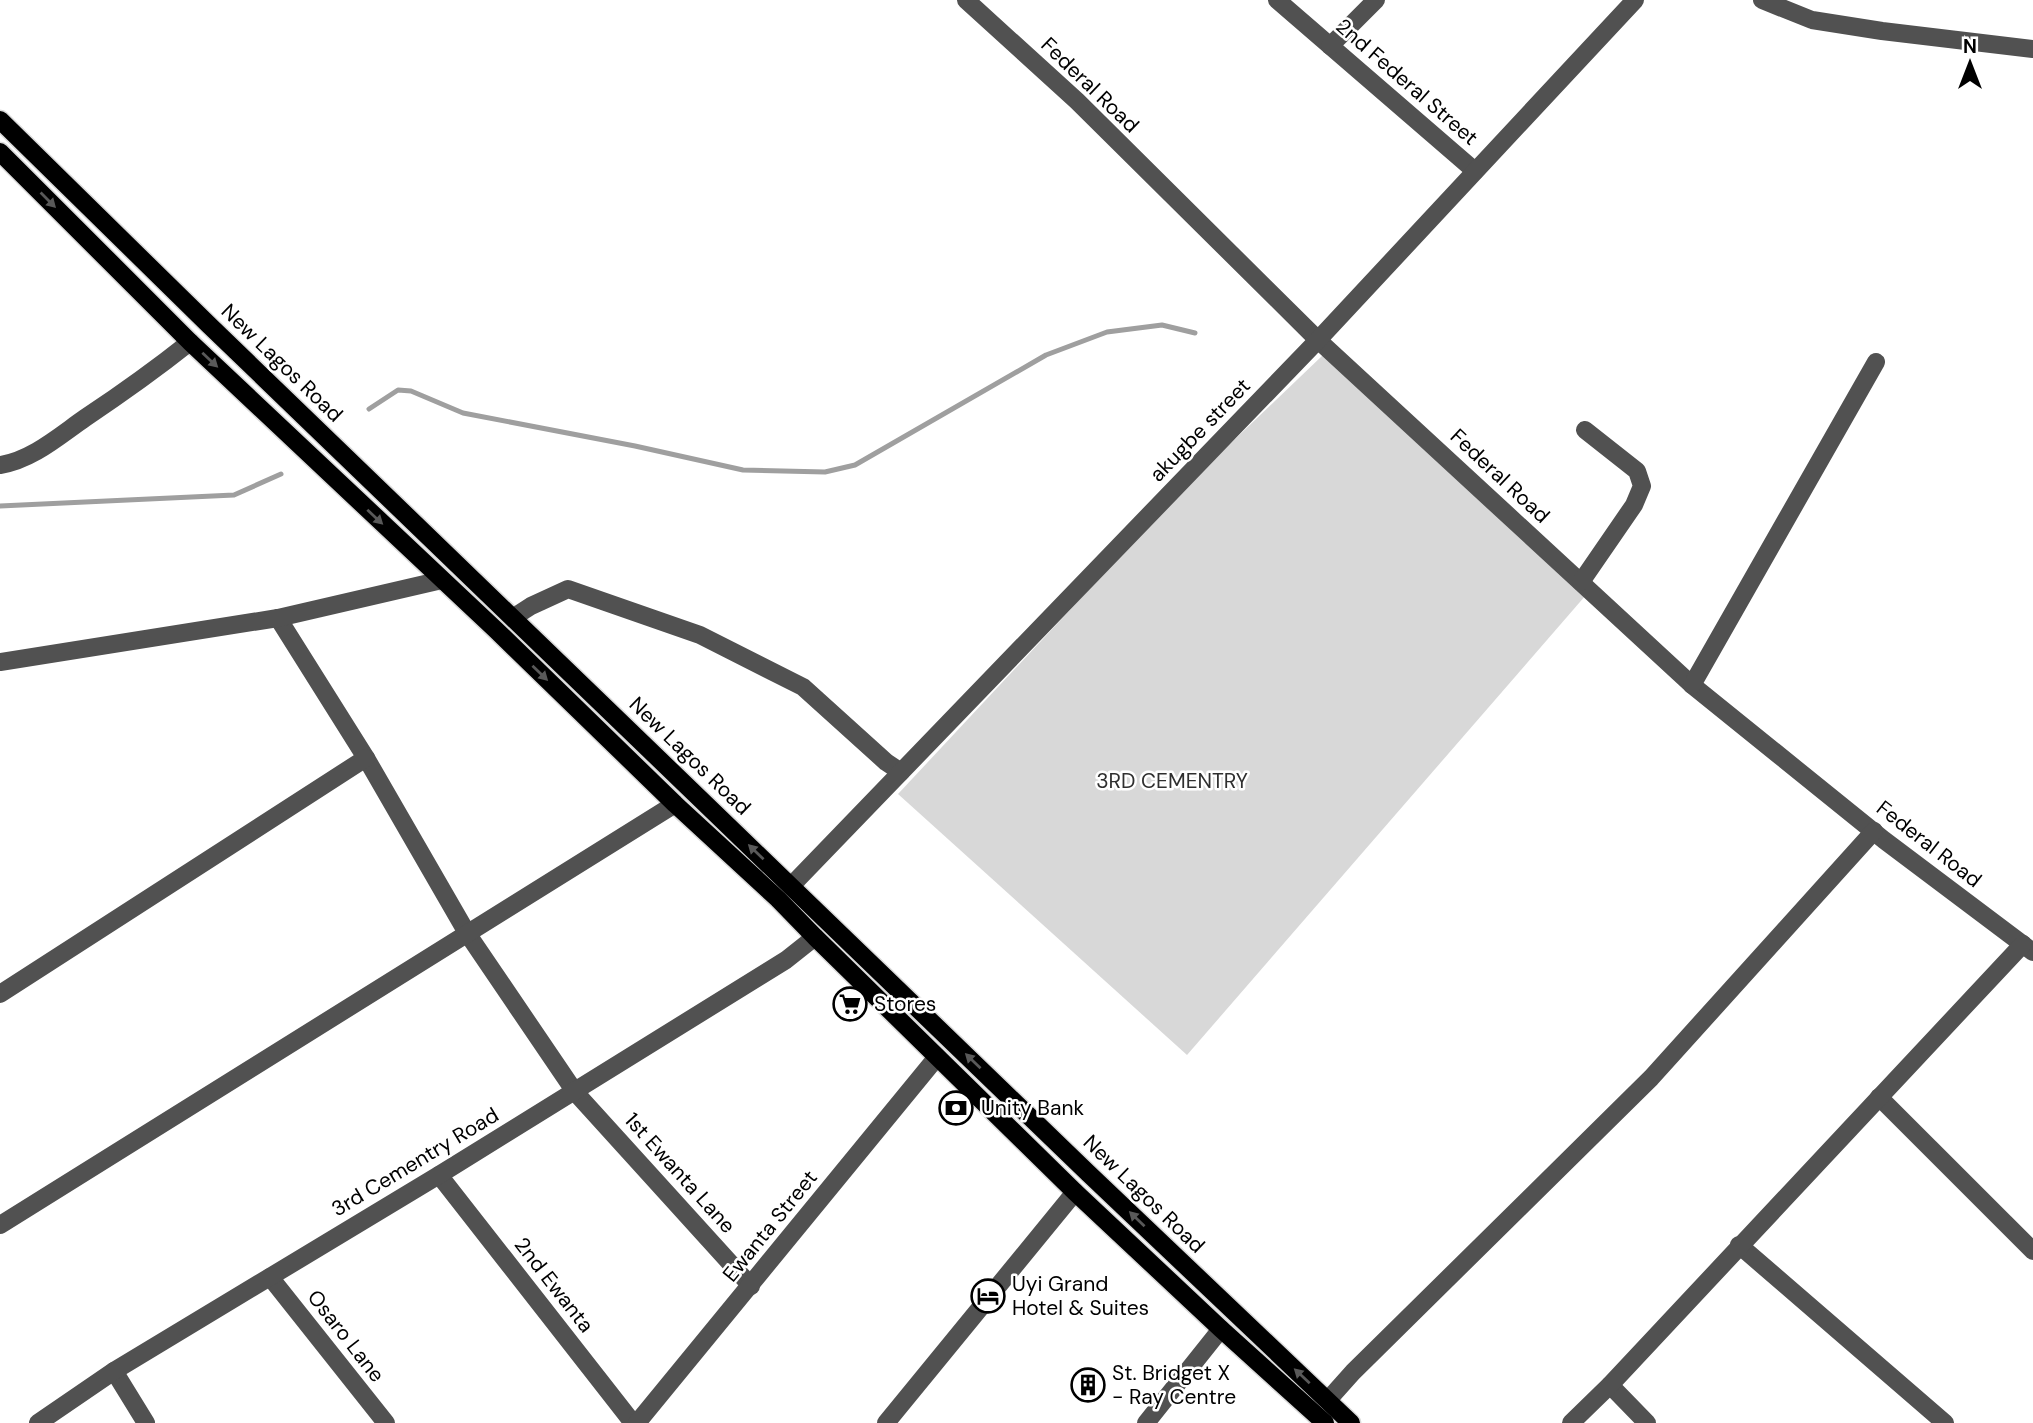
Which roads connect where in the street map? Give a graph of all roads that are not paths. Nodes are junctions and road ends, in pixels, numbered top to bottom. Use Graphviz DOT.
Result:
graph roads {
  1 [pos="966,0"];
  2 [pos="1277,0"];
  3 [pos="1376,0"];
  4 [pos="1636,0"];
  5 [pos="1762,0"];
  6 [pos="1330,46"];
  7 [pos="2033,50"];
  8 [pos="0,120"];
  9 [pos="0,152"];
  10 [pos="1475,171"];
  11 [pos="1318,340"];
  12 [pos="190,342"];
  13 [pos="1877,362"];
  14 [pos="1585,430"];
  15 [pos="0,465"];
  16 [pos="442,580"];
  17 [pos="1581,582"];
  18 [pos="514,617"];
  19 [pos="278,618"];
  20 [pos="0,662"];
  21 [pos="1692,685"];
  22 [pos="366,758"];
  23 [pos="901,772"];
  24 [pos="675,804"];
  25 [pos="1874,831"];
  26 [pos="791,886"];
  27 [pos="467,933"];
  28 [pos="815,937"];
  29 [pos="2028,948"];
  30 [pos="0,995"];
  31 [pos="937,1057"];
  32 [pos="575,1091"];
  33 [pos="1879,1097"];
  34 [pos="439,1175"];
  35 [pos="1075,1192"];
  36 [pos="0,1225"];
  37 [pos="1739,1245"];
  38 [pos="2033,1251"];
  39 [pos="270,1277"];
  40 [pos="751,1286"];
  41 [pos="1221,1329"];
  42 [pos="114,1371"];
  43 [pos="1609,1385"];
  44 [pos="1328,1400"];
  45 [pos="38,1423"];
  46 [pos="146,1423"];
  47 [pos="386,1423"];
  48 [pos="635,1423"];
  49 [pos="886,1423"];
  50 [pos="1146,1423"];
  51 [pos="1325,1423"];
  52 [pos="1351,1423"];
  53 [pos="1571,1423"];
  54 [pos="1647,1423"];
  55 [pos="1945,1423"];
  1 -- 11 [label="street, Federal Road"];
  2 -- 6 [label="street, 2nd Federal Street"];
  3 -- 6 [label="street"];
  4 -- 10 [label="street, akugbe street"];
  5 -- 7 [label="street"];
  6 -- 10 [label="street, 2nd Federal Street"];
  8 -- 18 [label="main road, New Lagos Road"];
  9 -- 12 [label="main road, New Lagos Road, one-way"];
  10 -- 11 [label="street, akugbe street"];
  11 -- 17 [label="street, Federal Road"];
  11 -- 23 [label="street, akugbe street"];
  12 -- 15 [label="street"];
  12 -- 16 [label="main road, New Lagos Road, one-way"];
  13 -- 21 [label="street"];
  14 -- 17 [label="street"];
  16 -- 19 [label="street"];
  16 -- 24 [label="main road, New Lagos Road, one-way"];
  17 -- 21 [label="street, Federal Road"];
  18 -- 23 [label="street"];
  26 -- 18 [label="main road, New Lagos Road, one-way"];
  19 -- 20 [label="street"];
  19 -- 22 [label="street, 1st Ewanta Lane"];
  21 -- 25 [label="street, Federal Road"];
  22 -- 27 [label="street, 1st Ewanta Lane"];
  22 -- 30 [label="street"];
  23 -- 26 [label="street, akugbe street"];
  24 -- 27 [label="street"];
  24 -- 28 [label="main road, New Lagos Road"];
  25 -- 29 [label="street, Federal Road"];
  25 -- 44 [label="street"];
  44 -- 26 [label="main road, New Lagos Road, one-way"];
  27 -- 32 [label="street, 1st Ewanta Lane"];
  27 -- 36 [label="street"];
  28 -- 31 [label="main road, New Lagos Road"];
  28 -- 32 [label="street, 3rd Cementry Road"];
  29 -- 33 [label="street"];
  31 -- 35 [label="main road, New Lagos Road"];
  31 -- 40 [label="street, Ewanta Street"];
  32 -- 34 [label="street, 3rd Cementry Road"];
  32 -- 40 [label="street, 1st Ewanta Lane"];
  33 -- 37 [label="street"];
  33 -- 38 [label="street"];
  34 -- 39 [label="street, 3rd Cementry Road"];
  34 -- 48 [label="street, 2nd Ewanta"];
  35 -- 41 [label="main road, New Lagos Road"];
  35 -- 49 [label="street"];
  37 -- 43 [label="street"];
  37 -- 55 [label="street"];
  39 -- 42 [label="street, 3rd Cementry Road"];
  39 -- 47 [label="street, Osaro Lane"];
  40 -- 48 [label="street, Ewanta Street"];
  41 -- 50 [label="street"];
  41 -- 51 [label="main road, New Lagos Road"];
  42 -- 45 [label="street, 3rd Cementry Road"];
  42 -- 46 [label="street"];
  43 -- 53 [label="street"];
  43 -- 54 [label="street"];
  44 -- 52 [label="main road, New Lagos Road"];
}
